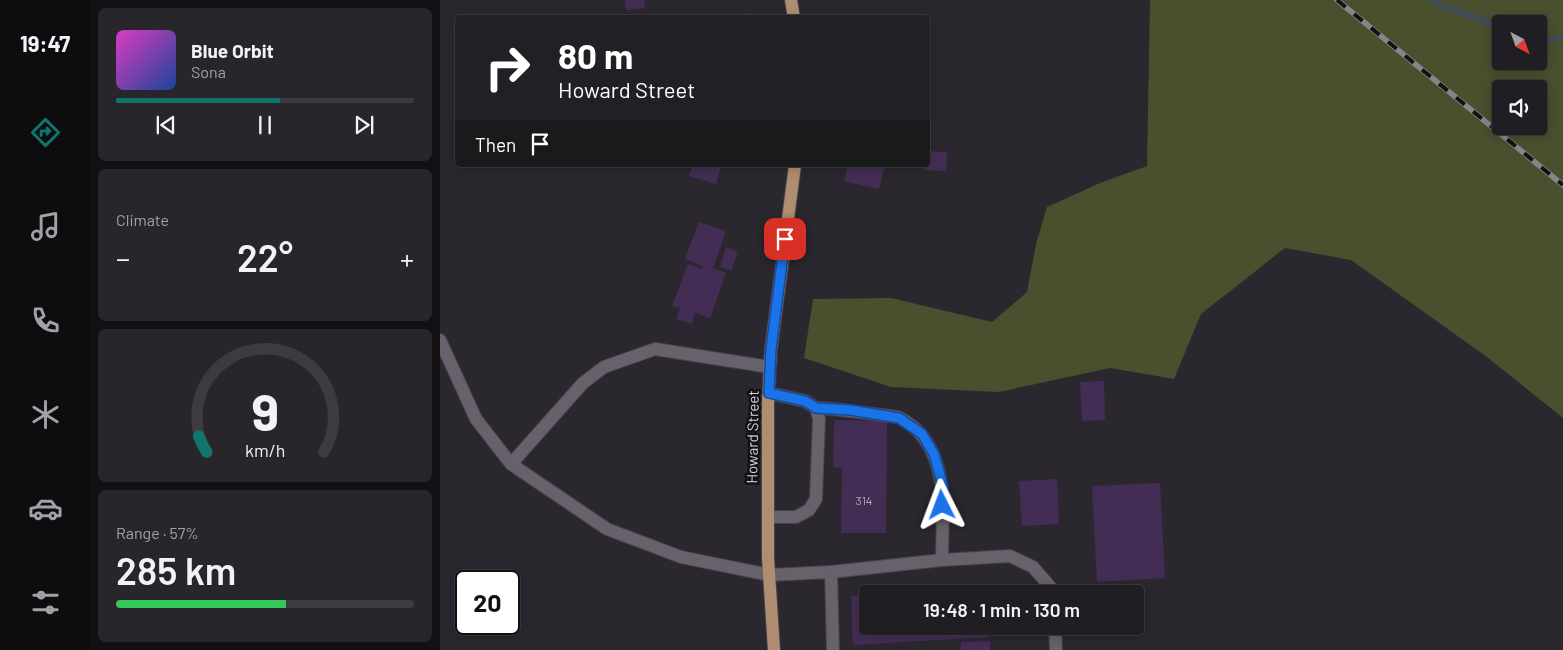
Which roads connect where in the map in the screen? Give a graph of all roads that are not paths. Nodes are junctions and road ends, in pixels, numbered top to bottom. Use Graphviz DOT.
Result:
graph roads {
  1 [pos="791,0"];
  2 [pos="794,15"];
  3 [pos="794,167"];
  4 [pos="440,340"];
  5 [pos="770,367"];
  6 [pos="769,393"];
  7 [pos="816,408"];
  8 [pos="511,464"];
  9 [pos="768,517"];
  10 [pos="942,560"];
  11 [pos="831,572"];
  12 [pos="769,575"];
  13 [pos="1049,585"];
  14 [pos="1055,635"];
  15 [pos="774,650"];
  16 [pos="833,650"];
  17 [pos="1056,650"];
  1 -- 2 [label="main road"];
  3 -- 5 [label="main road, Howard Street"];
  4 -- 8 [label="lane"];
  5 -- 6 [label="main road, Howard Street"];
  5 -- 8 [label="lane"];
  6 -- 7 [label="lane"];
  6 -- 9 [label="main road, Howard Street"];
  7 -- 9 [label="lane"];
  7 -- 10 [label="lane"];
  8 -- 12 [label="lane"];
  9 -- 12 [label="main road, Howard Street"];
  10 -- 11 [label="lane"];
  10 -- 13 [label="lane"];
  11 -- 12 [label="lane"];
  11 -- 16 [label="lane"];
  12 -- 15 [label="main road, Howard Street"];
  14 -- 17 [label="lane"];
}
